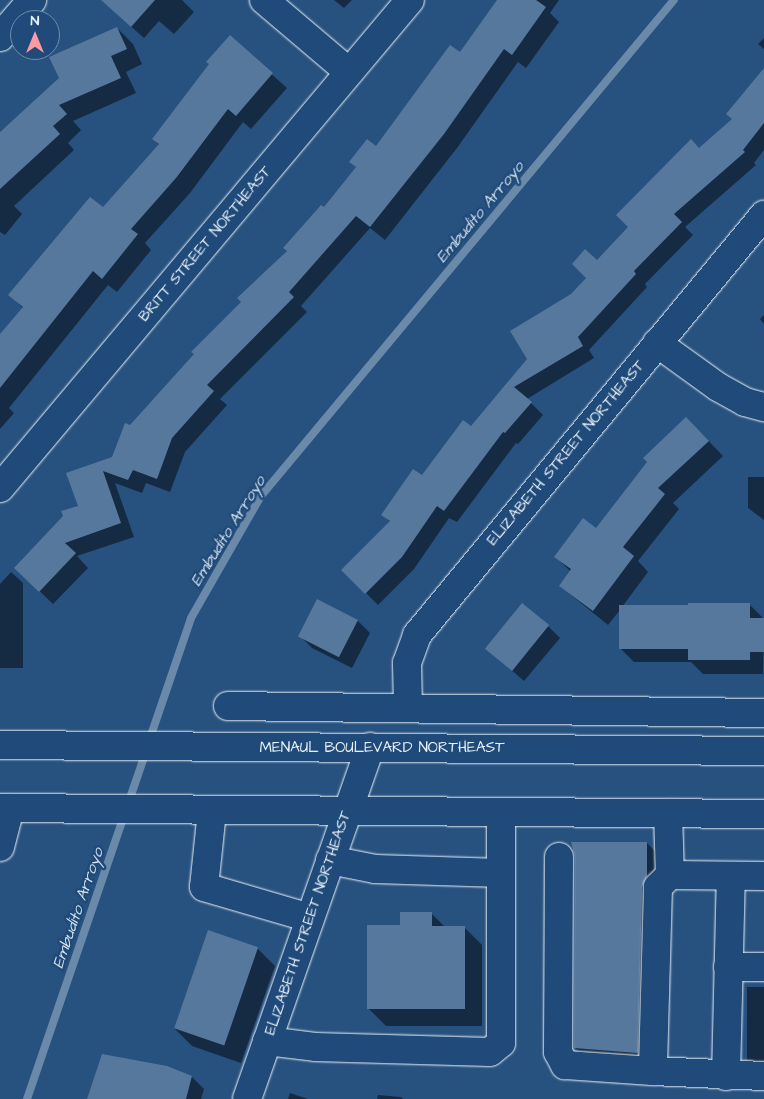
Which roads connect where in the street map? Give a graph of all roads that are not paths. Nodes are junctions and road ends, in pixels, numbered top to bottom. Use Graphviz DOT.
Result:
graph roads {
  1 [pos="32,0"];
  2 [pos="264,0"];
  3 [pos="410,0"];
  4 [pos="0,37"];
  5 [pos="349,72"];
  6 [pos="764,215"];
  7 [pos="657,342"];
  8 [pos="764,407"];
  9 [pos="0,488"];
  10 [pos="228,706"];
  11 [pos="408,707"];
  12 [pos="764,712"];
  13 [pos="0,745"];
  14 [pos="370,747"];
  15 [pos="764,751"];
  16 [pos="5,808"];
  17 [pos="212,811"];
  18 [pos="346,812"];
  19 [pos="501,812"];
  20 [pos="668,813"];
  21 [pos="764,814"];
  22 [pos="0,847"];
  23 [pos="559,856"];
  24 [pos="330,860"];
  25 [pos="501,873"];
  26 [pos="670,874"];
  27 [pos="731,876"];
  28 [pos="764,876"];
  29 [pos="310,918"];
  30 [pos="728,967"];
  31 [pos="764,968"];
  32 [pos="267,1041"];
  33 [pos="653,1071"];
  34 [pos="726,1076"];
  35 [pos="764,1076"];
  36 [pos="247,1099"];
  1 -- 4 [label="street"];
  2 -- 5 [label="street"];
  3 -- 5 [label="street, BRITT STREET NORTHEAST"];
  5 -- 9 [label="street, BRITT STREET NORTHEAST"];
  6 -- 7 [label="street, ELIZABETH STREET NORTHEAST"];
  7 -- 8 [label="street"];
  7 -- 11 [label="street, ELIZABETH STREET NORTHEAST"];
  10 -- 11 [label="street"];
  11 -- 12 [label="street"];
  13 -- 14 [label="street, MENAUL BOULEVARD NORTHEAST"];
  14 -- 15 [label="street, MENAUL BOULEVARD NORTHEAST"];
  14 -- 18 [label="street, ELIZABETH STREET NORTHEAST"];
  16 -- 17 [label="street"];
  16 -- 22 [label="street"];
  17 -- 18 [label="street"];
  17 -- 29 [label="street"];
  18 -- 19 [label="street"];
  18 -- 24 [label="street, ELIZABETH STREET NORTHEAST"];
  19 -- 20 [label="street"];
  19 -- 25 [label="street"];
  20 -- 21 [label="street"];
  20 -- 26 [label="street"];
  23 -- 33 [label="street"];
  24 -- 25 [label="street"];
  24 -- 29 [label="street, ELIZABETH STREET NORTHEAST"];
  25 -- 32 [label="street"];
  26 -- 27 [label="street"];
  26 -- 33 [label="street"];
  27 -- 28 [label="street"];
  27 -- 30 [label="street"];
  29 -- 32 [label="street, ELIZABETH STREET NORTHEAST"];
  30 -- 31 [label="street"];
  30 -- 34 [label="street"];
  32 -- 36 [label="street, ELIZABETH STREET NORTHEAST"];
  33 -- 34 [label="street"];
  34 -- 35 [label="street"];
}
